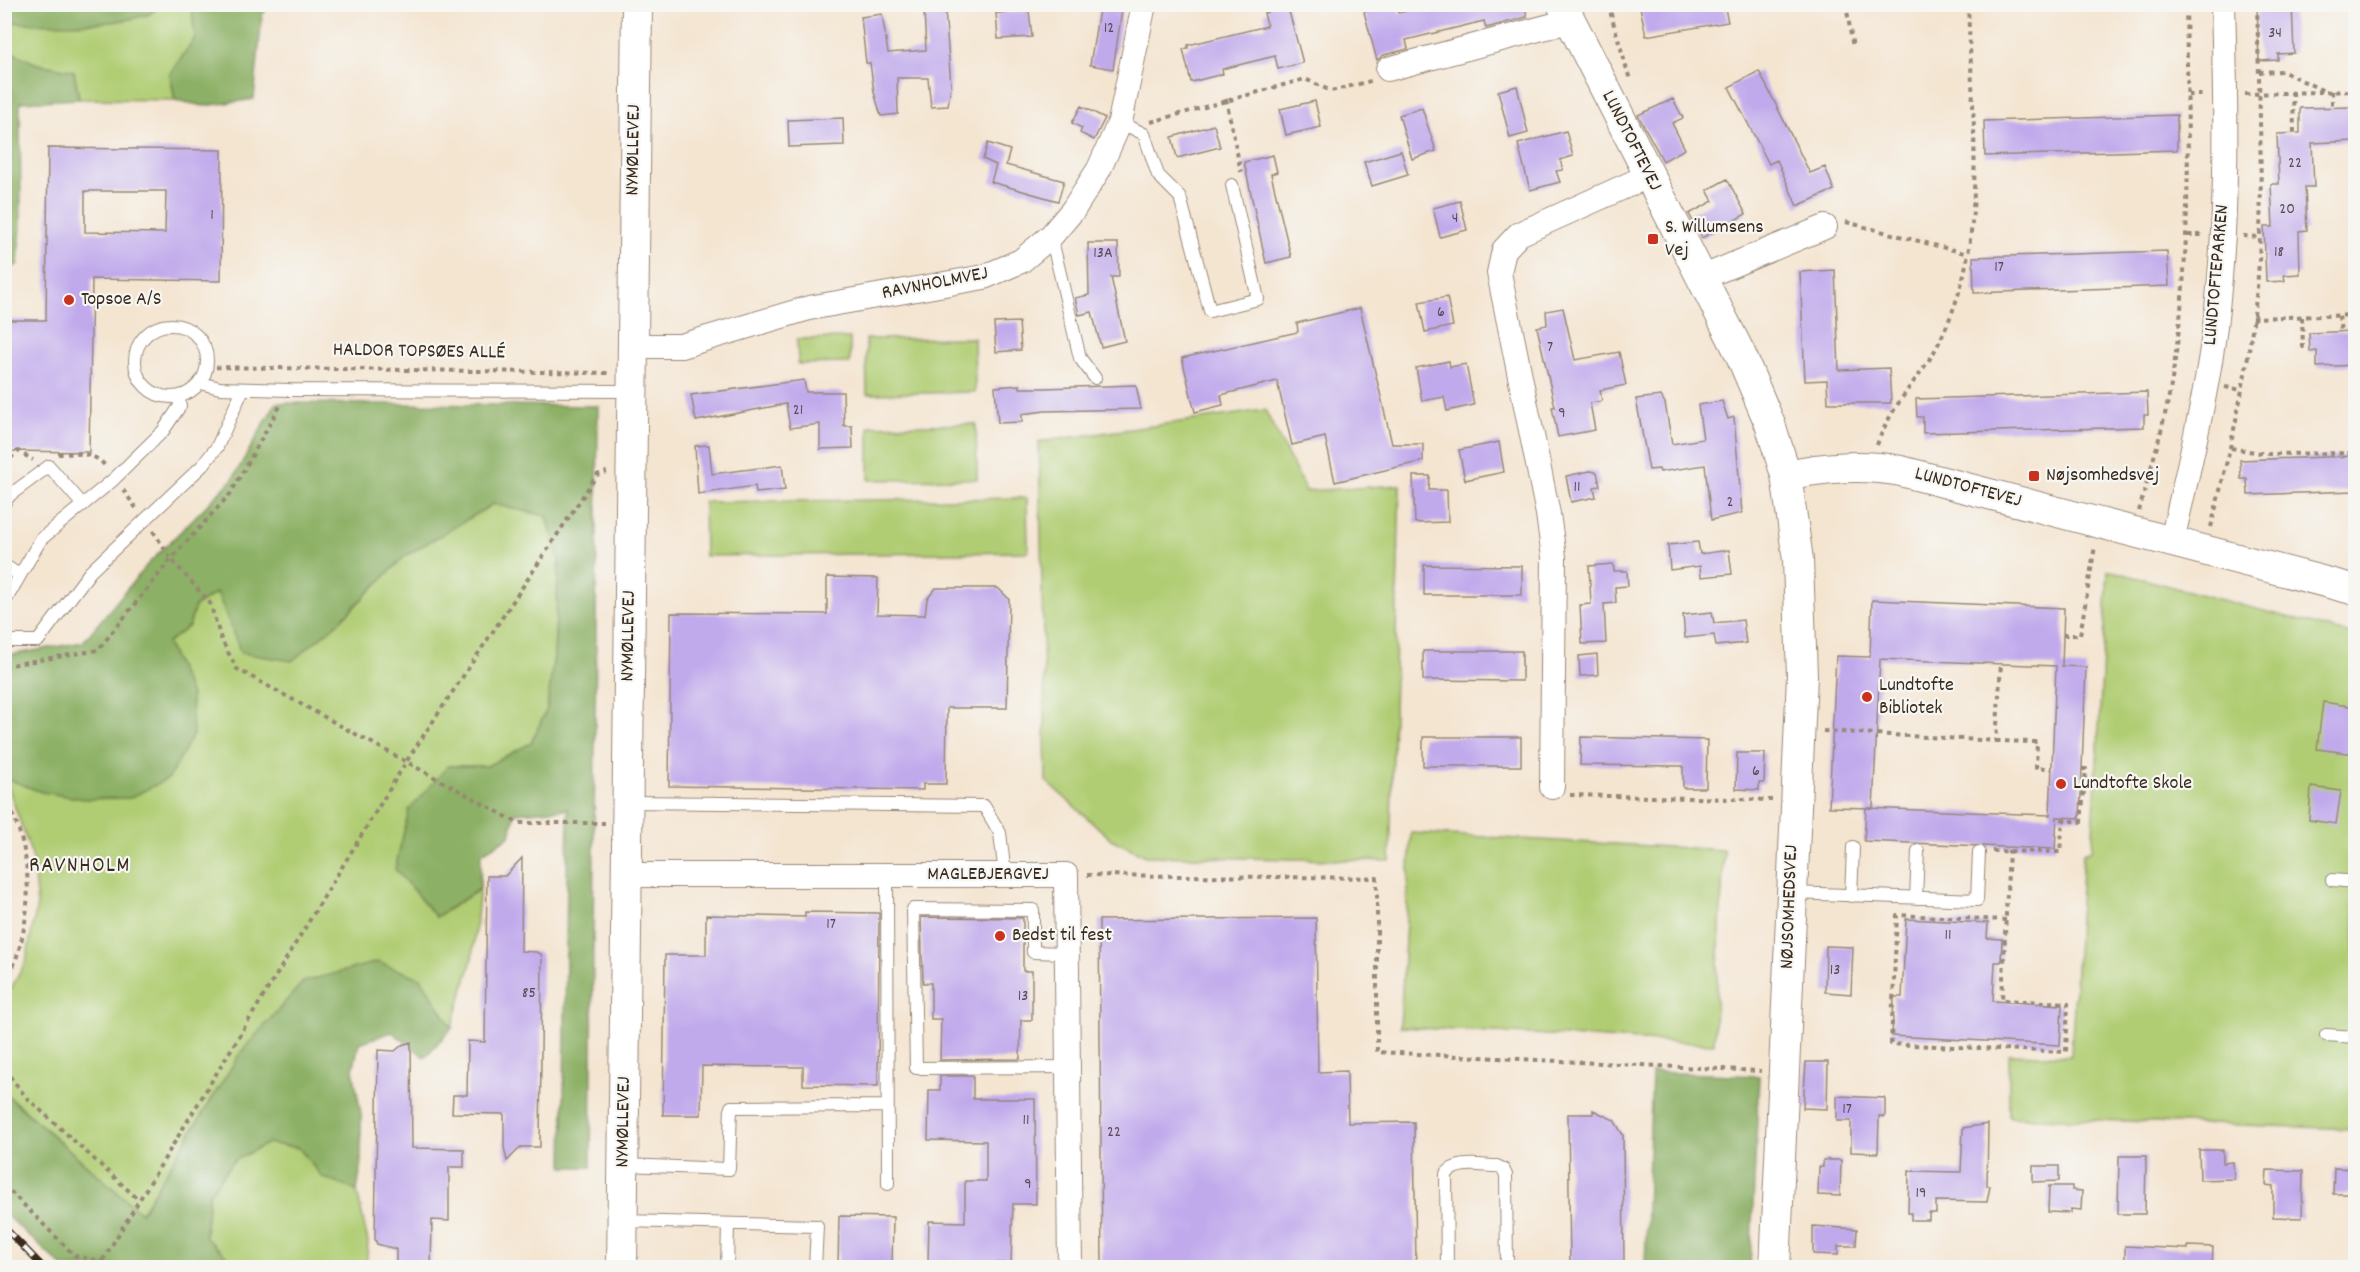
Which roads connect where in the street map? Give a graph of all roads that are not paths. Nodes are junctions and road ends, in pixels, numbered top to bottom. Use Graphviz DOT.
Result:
graph roads {
  1 [pos="637,4"];
  2 [pos="1144,4"];
  3 [pos="2223,4"];
  4 [pos="1565,13"];
  5 [pos="1388,69"];
  6 [pos="1120,122"];
  7 [pos="1648,176"];
  8 [pos="1232,185"];
  9 [pos="1825,228"];
  10 [pos="1051,236"];
  11 [pos="1701,278"];
  12 [pos="631,370"];
  13 [pos="1095,378"];
  14 [pos="200,384"];
  15 [pos="243,389"];
  16 [pos="179,397"];
  17 [pos="1786,475"];
  18 [pos="4,503"];
  19 [pos="83,505"];
  20 [pos="2172,541"];
  21 [pos="4,565"];
  22 [pos="20,575"];
  23 [pos="2355,590"];
  24 [pos="4,603"];
  25 [pos="4,641"];
  26 [pos="1552,787"];
  27 [pos="627,813"];
  28 [pos="1853,847"];
  29 [pos="1918,851"];
  30 [pos="1979,852"];
  31 [pos="626,875"];
  32 [pos="886,875"];
  33 [pos="1005,875"];
  34 [pos="2332,880"];
  35 [pos="2355,882"];
  36 [pos="1790,893"];
  37 [pos="1851,896"];
  38 [pos="1917,898"];
  39 [pos="1066,953"];
  40 [pos="2326,1035"];
  41 [pos="2355,1037"];
  42 [pos="1068,1067"];
  43 [pos="887,1106"];
  44 [pos="623,1165"];
  45 [pos="888,1184"];
  46 [pos="622,1221"];
  47 [pos="728,1224"];
  48 [pos="622,1268"];
  49 [pos="727,1268"];
  50 [pos="815,1268"];
  51 [pos="1070,1268"];
  52 [pos="1447,1268"];
  53 [pos="1507,1268"];
  54 [pos="1775,1268"];
  1 -- 12 [label="street, NYMØLLEVEJ"];
  2 -- 6 [label="street, RAVNHOLMVEJ"];
  3 -- 20 [label="street, LUNDTOFTEPARKEN"];
  4 -- 5 [label="street"];
  4 -- 7 [label="street, LUNDTOFTEVEJ"];
  6 -- 8 [label="lane"];
  6 -- 10 [label="street, RAVNHOLMVEJ"];
  7 -- 11 [label="street, LUNDTOFTEVEJ"];
  7 -- 26 [label="street"];
  9 -- 11 [label="street"];
  10 -- 12 [label="street, RAVNHOLMVEJ"];
  10 -- 13 [label="lane"];
  11 -- 17 [label="street, LUNDTOFTEVEJ"];
  12 -- 15 [label="lane, HALDOR TOPSØES ALLÉ"];
  12 -- 27 [label="street, NYMØLLEVEJ"];
  14 -- 15 [label="lane, HALDOR TOPSØES ALLÉ"];
  14 -- 16 [label="lane"];
  14 -- 16 [label="lane"];
  15 -- 25 [label="lane"];
  16 -- 19 [label="lane"];
  17 -- 20 [label="street, LUNDTOFTEVEJ"];
  17 -- 36 [label="street, NØJSOMHEDSVEJ"];
  18 -- 19 [label="lane"];
  19 -- 22 [label="lane"];
  20 -- 23 [label="street, LUNDTOFTEVEJ"];
  21 -- 22 [label="lane"];
  22 -- 24 [label="lane"];
  27 -- 31 [label="street, NYMØLLEVEJ"];
  27 -- 33 [label="lane"];
  28 -- 37 [label="lane"];
  29 -- 38 [label="lane"];
  30 -- 38 [label="lane"];
  31 -- 32 [label="street, MAGLEBJERGVEJ"];
  31 -- 44 [label="street, NYMØLLEVEJ"];
  32 -- 33 [label="street, MAGLEBJERGVEJ"];
  32 -- 43 [label="lane"];
  33 -- 39 [label="street, MAGLEBJERGVEJ"];
  34 -- 35 [label="lane"];
  36 -- 37 [label="lane"];
  36 -- 54 [label="street, NØJSOMHEDSVEJ"];
  37 -- 38 [label="lane"];
  39 -- 42 [label="street, MAGLEBJERGVEJ"];
  39 -- 42 [label="lane"];
  40 -- 41 [label="lane"];
  42 -- 51 [label="street, MAGLEBJERGVEJ"];
  43 -- 44 [label="lane"];
  43 -- 45 [label="lane"];
  44 -- 46 [label="street, NYMØLLEVEJ"];
  46 -- 47 [label="lane"];
  46 -- 48 [label="street, NYMØLLEVEJ"];
  47 -- 49 [label="lane"];
  47 -- 50 [label="lane"];
  52 -- 53 [label="lane"];
}
